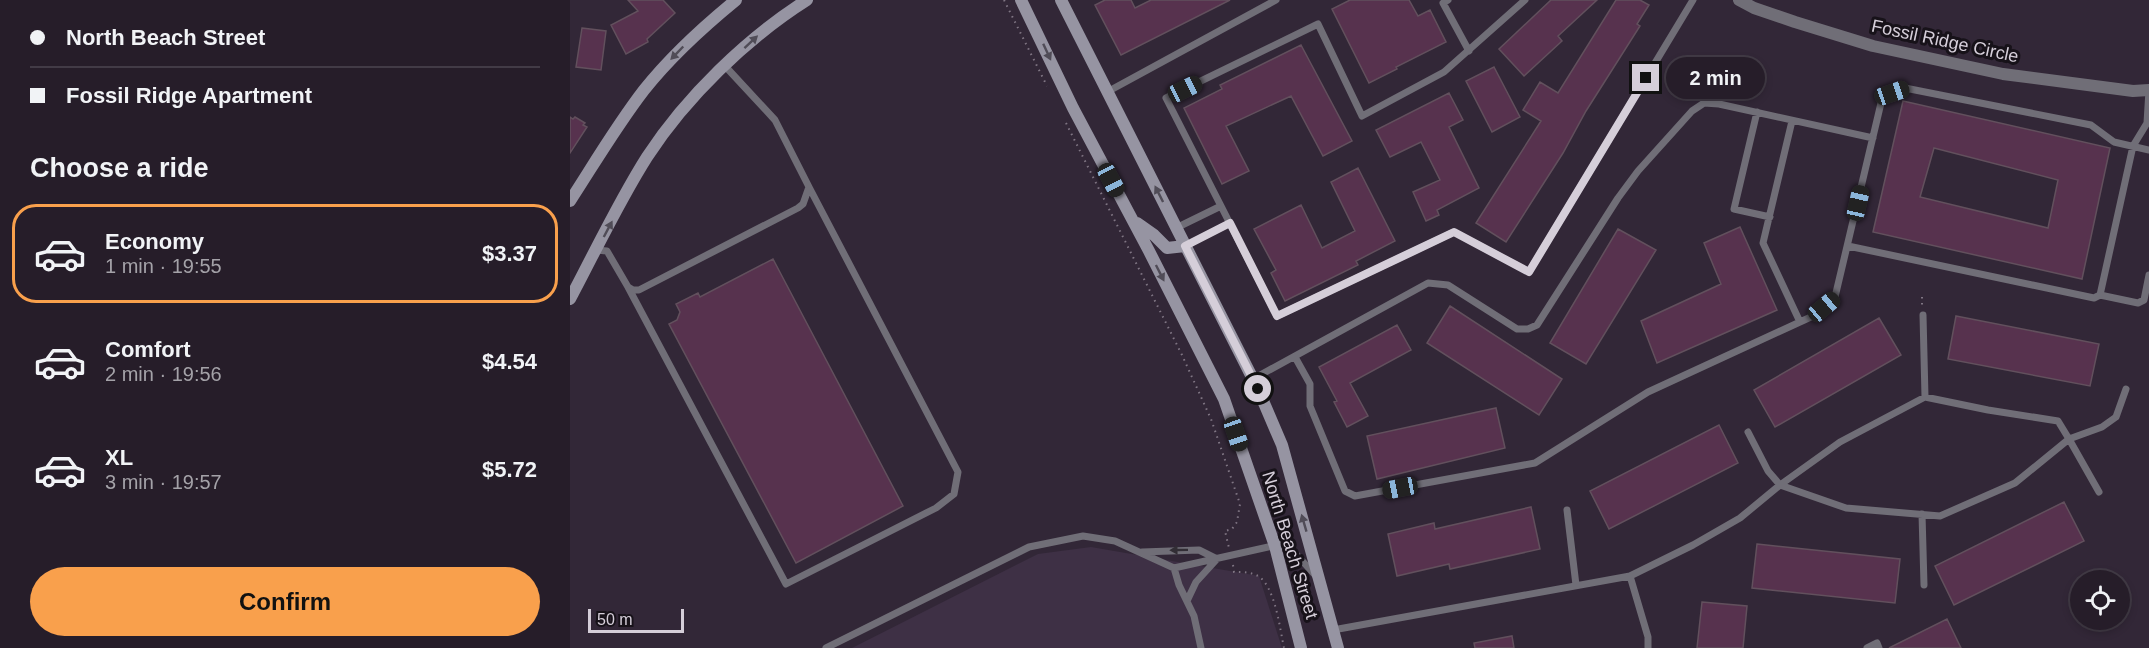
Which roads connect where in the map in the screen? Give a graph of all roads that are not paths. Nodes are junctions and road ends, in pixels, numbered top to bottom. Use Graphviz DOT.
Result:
graph roads {
  1 [pos="736,0"];
  2 [pos="807,0"];
  3 [pos="1021,0"];
  4 [pos="1061,0"];
  5 [pos="1276,0"];
  6 [pos="1448,0"];
  7 [pos="1525,0"];
  8 [pos="1693,0"];
  9 [pos="1740,0"];
  10 [pos="1469,51"];
  11 [pos="725,66"];
  12 [pos="2149,90"];
  13 [pos="1107,92"];
  14 [pos="1757,112"];
  15 [pos="1792,121"];
  16 [pos="1872,138"];
  17 [pos="2133,146"];
  18 [pos="2149,150"];
  19 [pos="809,187"];
  20 [pos="570,201"];
  21 [pos="1221,206"];
  22 [pos="1770,217"];
  23 [pos="1133,221"];
  24 [pos="1230,223"];
  25 [pos="1176,228"];
  26 [pos="1185,246"];
  27 [pos="1848,246"];
  28 [pos="596,250"];
  29 [pos="2149,275"];
  30 [pos="628,287"];
  31 [pos="2100,295"];
  32 [pos="570,298"];
  33 [pos="1923,315"];
  34 [pos="1800,322"];
  35 [pos="1295,357"];
  36 [pos="1253,379"];
  37 [pos="2126,389"];
  38 [pos="1925,397"];
  39 [pos="1748,432"];
  40 [pos="2069,439"];
  41 [pos="1780,485"];
  42 [pos="2099,492"];
  43 [pos="1567,510"];
  44 [pos="1922,514"];
  45 [pos="1275,546"];
  46 [pos="1140,552"];
  47 [pos="1217,559"];
  48 [pos="1174,568"];
  49 [pos="1630,576"];
  50 [pos="1320,580"];
  51 [pos="1576,585"];
  52 [pos="1924,585"];
  53 [pos="1187,602"];
  54 [pos="1333,630"];
  55 [pos="826,648"];
  56 [pos="1201,648"];
  57 [pos="1301,648"];
  58 [pos="1338,648"];
  59 [pos="1648,648"];
  60 [pos="1867,648"];
  61 [pos="1879,648"];
  1 -- 20 [label="main road, one-way"];
  11 -- 2 [label="main road, one-way"];
  3 -- 23 [label="main road, North Beach Street, one-way"];
  4 -- 13 [label="main road, North Beach Street"];
  5 -- 13 [label="lane"];
  6 -- 10 [label="lane"];
  7 -- 10 [label="lane"];
  8 -- 24 [label="lane"];
  9 -- 12 [label="street, Fossil Ridge Circle"];
  10 -- 21 [label="lane"];
  11 -- 19 [label="lane"];
  28 -- 11 [label="main road, one-way"];
  12 -- 17 [label="lane"];
  25 -- 13 [label="main road, North Beach Street, one-way"];
  14 -- 15 [label="lane"];
  14 -- 22 [label="lane"];
  14 -- 35 [label="lane"];
  15 -- 16 [label="lane"];
  15 -- 22 [label="lane"];
  16 -- 17 [label="lane"];
  16 -- 27 [label="lane"];
  17 -- 18 [label="lane"];
  17 -- 31 [label="lane"];
  19 -- 30 [label="lane"];
  19 -- 30 [label="lane"];
  21 -- 24 [label="lane"];
  21 -- 25 [label="lane"];
  22 -- 34 [label="lane"];
  23 -- 26 [label="main road"];
  23 -- 45 [label="main road, North Beach Street, one-way"];
  24 -- 26 [label="lane"];
  25 -- 26 [label="main road, North Beach Street"];
  26 -- 36 [label="main road, North Beach Street"];
  27 -- 31 [label="lane"];
  27 -- 34 [label="lane"];
  28 -- 30 [label="lane"];
  28 -- 32 [label="main road"];
  29 -- 31 [label="lane"];
  33 -- 38 [label="lane"];
  34 -- 35 [label="lane"];
  35 -- 36 [label="lane"];
  50 -- 36 [label="main road, North Beach Street, one-way"];
  37 -- 40 [label="lane"];
  38 -- 40 [label="lane"];
  38 -- 41 [label="lane"];
  39 -- 41 [label="lane"];
  40 -- 42 [label="lane"];
  40 -- 44 [label="lane"];
  41 -- 44 [label="lane"];
  41 -- 49 [label="lane"];
  43 -- 51 [label="lane"];
  44 -- 52 [label="lane"];
  45 -- 47 [label="lane"];
  45 -- 50 [label="lane"];
  45 -- 57 [label="main road, North Beach Street"];
  47 -- 46 [label="lane, one-way"];
  46 -- 48 [label="lane"];
  46 -- 55 [label="lane"];
  47 -- 48 [label="lane"];
  47 -- 53 [label="lane"];
  48 -- 53 [label="lane"];
  49 -- 51 [label="lane"];
  49 -- 59 [label="lane"];
  50 -- 54 [label="main road, North Beach Street"];
  51 -- 54 [label="lane"];
  53 -- 56 [label="lane"];
  54 -- 58 [label="main road, North Beach Street"];
  60 -- 61 [label="lane"];
}
